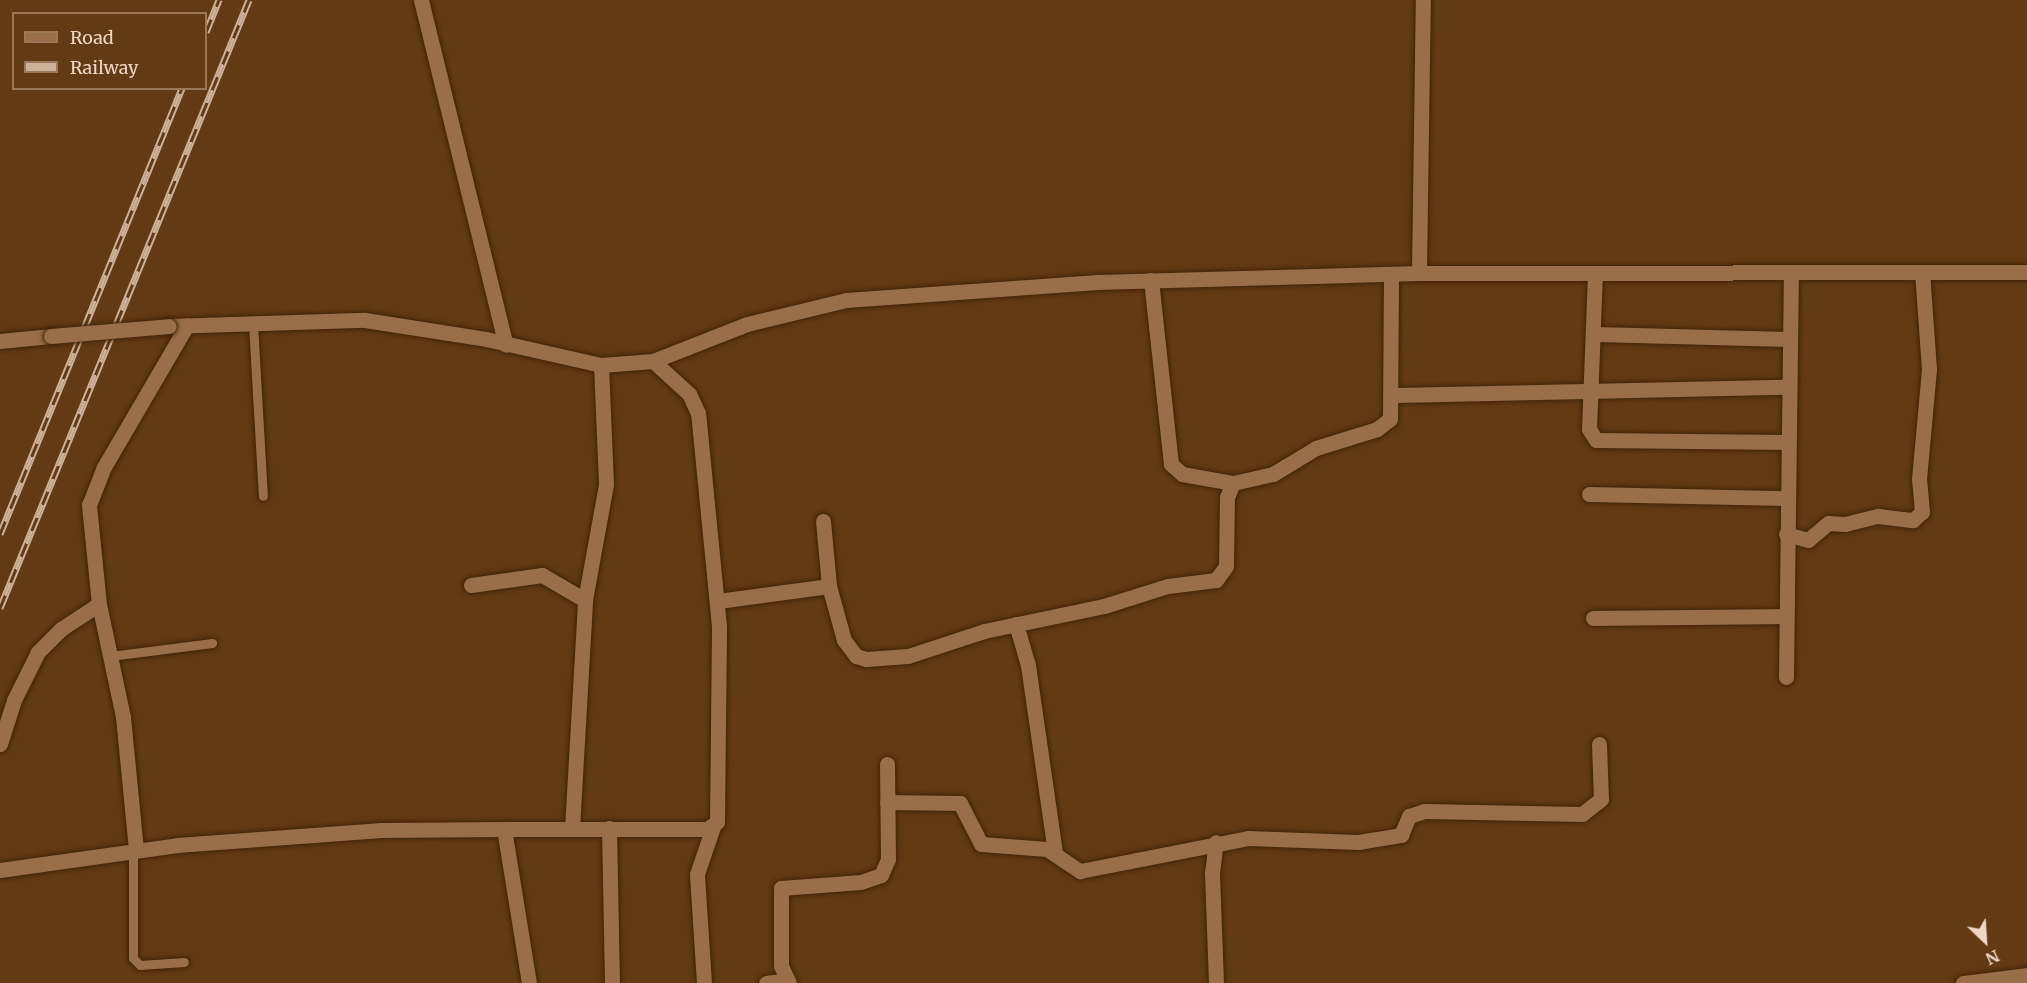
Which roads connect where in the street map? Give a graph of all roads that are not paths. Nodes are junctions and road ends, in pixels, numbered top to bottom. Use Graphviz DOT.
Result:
graph roads {
  1 [pos="421,0"];
  2 [pos="1423,0"];
  3 [pos="1791,272"];
  4 [pos="1922,272"];
  5 [pos="2027,272"];
  6 [pos="1419,273"];
  7 [pos="1595,273"];
  8 [pos="1391,274"];
  9 [pos="1151,280"];
  10 [pos="253,324"];
  11 [pos="188,325"];
  12 [pos="1594,334"];
  13 [pos="1790,339"];
  14 [pos="0,341"];
  15 [pos="506,345"];
  16 [pos="653,361"];
  17 [pos="601,365"];
  18 [pos="1789,387"];
  19 [pos="1593,390"];
  20 [pos="1392,395"];
  21 [pos="1787,442"];
  22 [pos="1233,483"];
  23 [pos="1588,494"];
  24 [pos="263,496"];
  25 [pos="1786,498"];
  26 [pos="823,521"];
  27 [pos="1786,534"];
  28 [pos="471,585"];
  29 [pos="829,586"];
  30 [pos="585,600"];
  31 [pos="717,601"];
  32 [pos="99,604"];
  33 [pos="1786,616"];
  34 [pos="1593,618"];
  35 [pos="1016,624"];
  36 [pos="212,643"];
  37 [pos="110,656"];
  38 [pos="1786,677"];
  39 [pos="0,744"];
  40 [pos="1599,744"];
  41 [pos="887,764"];
  42 [pos="887,802"];
  43 [pos="713,827"];
  44 [pos="572,828"];
  45 [pos="609,828"];
  46 [pos="504,830"];
  47 [pos="1216,842"];
  48 [pos="134,850"];
  49 [pos="1055,854"];
  50 [pos="0,870"];
  51 [pos="184,962"];
  52 [pos="2027,975"];
  53 [pos="788,982"];
  54 [pos="529,983"];
  55 [pos="612,983"];
  56 [pos="704,983"];
  57 [pos="766,983"];
  58 [pos="1216,983"];
  59 [pos="1963,983"];
  1 -- 15 [label="street"];
  2 -- 6 [label="street"];
  3 -- 4 [label="street"];
  3 -- 7 [label="street"];
  3 -- 13 [label="street"];
  4 -- 5 [label="street"];
  4 -- 27 [label="street"];
  6 -- 7 [label="street"];
  6 -- 8 [label="street"];
  7 -- 12 [label="street"];
  8 -- 9 [label="street"];
  8 -- 20 [label="street"];
  9 -- 16 [label="street"];
  9 -- 22 [label="street"];
  10 -- 11 [label="street"];
  10 -- 15 [label="street"];
  10 -- 24 [label="lane"];
  11 -- 14 [label="street, bridge"];
  11 -- 32 [label="street"];
  12 -- 13 [label="street"];
  12 -- 19 [label="street"];
  13 -- 18 [label="street"];
  15 -- 17 [label="street"];
  16 -- 17 [label="street"];
  16 -- 31 [label="street"];
  17 -- 30 [label="street"];
  18 -- 19 [label="street"];
  18 -- 21 [label="street"];
  19 -- 20 [label="street"];
  19 -- 21 [label="street"];
  20 -- 22 [label="street"];
  21 -- 25 [label="street"];
  22 -- 35 [label="street"];
  23 -- 25 [label="street"];
  25 -- 27 [label="street"];
  26 -- 29 [label="street"];
  27 -- 33 [label="street"];
  28 -- 30 [label="street"];
  29 -- 31 [label="street"];
  29 -- 35 [label="street"];
  30 -- 44 [label="street"];
  31 -- 43 [label="street"];
  32 -- 37 [label="street"];
  32 -- 39 [label="street"];
  33 -- 34 [label="street"];
  33 -- 38 [label="street"];
  35 -- 49 [label="street"];
  36 -- 37 [label="lane"];
  37 -- 48 [label="street"];
  40 -- 47 [label="street"];
  41 -- 42 [label="street"];
  42 -- 49 [label="street"];
  42 -- 53 [label="street"];
  43 -- 45 [label="street"];
  43 -- 56 [label="street"];
  44 -- 45 [label="street"];
  44 -- 46 [label="street"];
  45 -- 55 [label="street"];
  46 -- 48 [label="street"];
  46 -- 54 [label="street"];
  47 -- 49 [label="street"];
  47 -- 58 [label="street"];
  48 -- 50 [label="street"];
  48 -- 51 [label="lane"];
  52 -- 59 [label="street"];
  53 -- 57 [label="street"];
}
